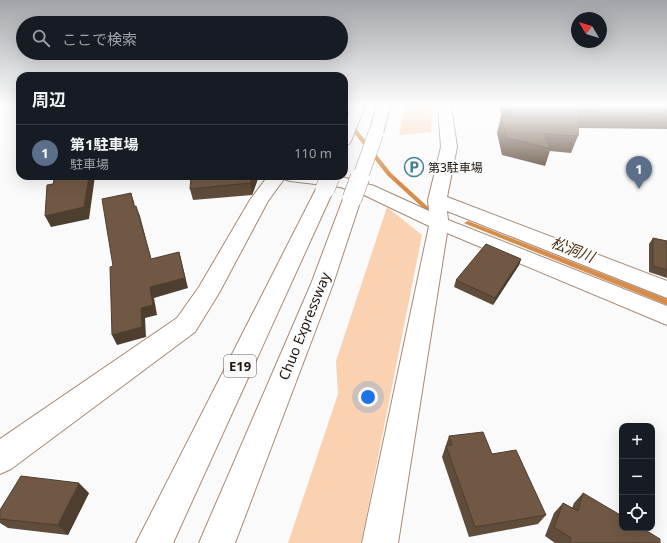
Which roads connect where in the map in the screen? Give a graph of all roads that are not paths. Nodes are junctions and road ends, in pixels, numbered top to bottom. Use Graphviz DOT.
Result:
graph roads {
  1 [pos="376,131"];
  2 [pos="447,131"];
  3 [pos="274,180"];
  4 [pos="325,180"];
  5 [pos="328,182"];
  6 [pos="438,211"];
  7 [pos="667,290"];
  8 [pos="667,316"];
  9 [pos="0,458"];
  10 [pos="154,543"];
  11 [pos="217,543"];
  12 [pos="380,543"];
  1 -- 11 [label="main road, Chuo Expressway, bridge"];
  2 -- 6 [label="main road"];
  3 -- 9 [label="main road"];
  4 -- 6 [label="main road"];
  5 -- 10 [label="main road, E19"];
  6 -- 7 [label="main road"];
  6 -- 8 [label="main road"];
  6 -- 12 [label="main road"];
}
